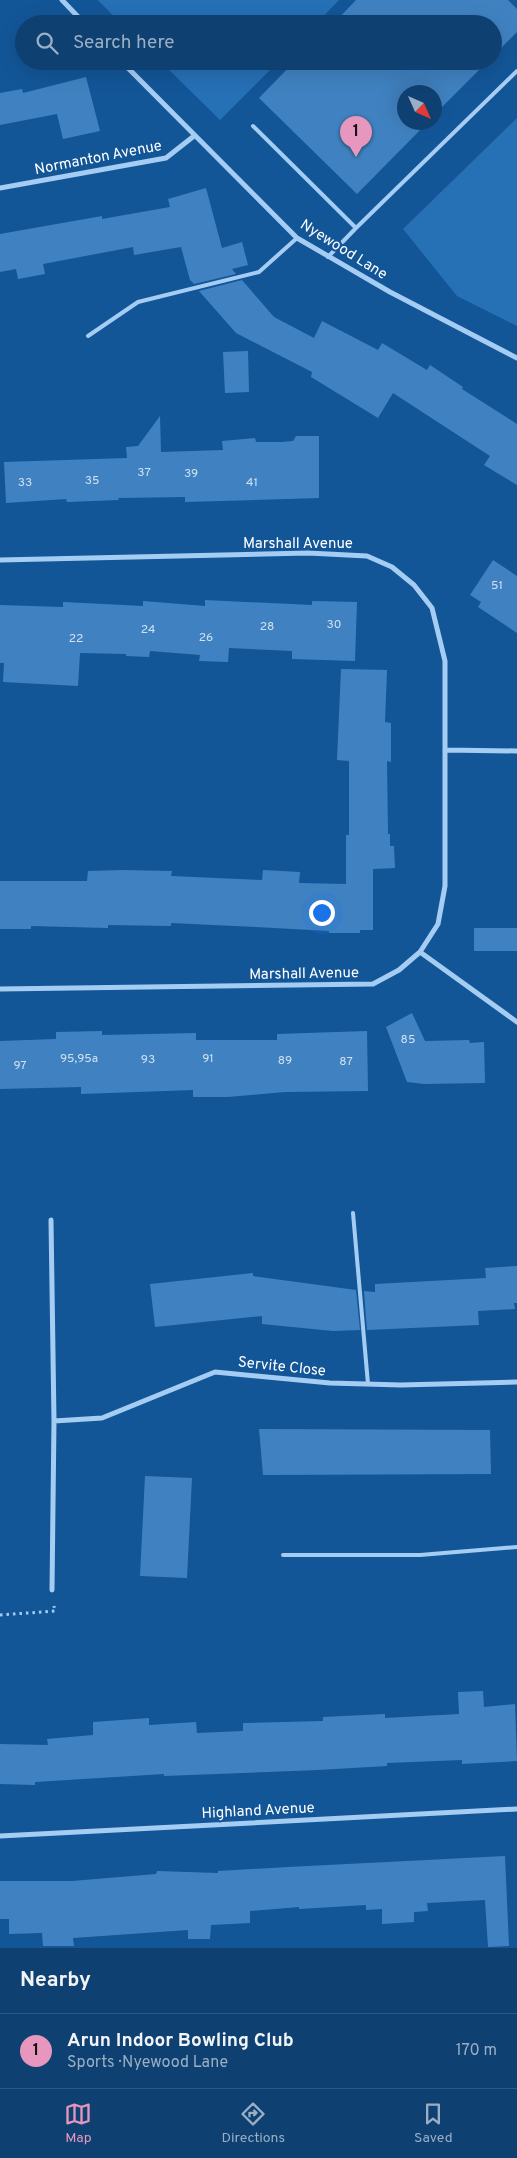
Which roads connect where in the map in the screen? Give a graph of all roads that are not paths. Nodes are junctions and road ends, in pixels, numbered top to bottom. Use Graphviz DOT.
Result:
graph roads {
  1 [pos="62,0"];
  2 [pos="76,15"];
  3 [pos="130,70"];
  4 [pos="517,71"];
  5 [pos="254,126"];
  6 [pos="194,136"];
  7 [pos="0,188"];
  8 [pos="356,228"];
  9 [pos="297,238"];
  10 [pos="328,257"];
  11 [pos="88,336"];
  12 [pos="517,358"];
  13 [pos="0,560"];
  14 [pos="446,750"];
  15 [pos="517,751"];
  16 [pos="420,952"];
  17 [pos="0,989"];
  18 [pos="517,1022"];
  19 [pos="353,1213"];
  20 [pos="51,1220"];
  21 [pos="517,1382"];
  22 [pos="368,1384"];
  23 [pos="54,1421"];
  24 [pos="517,1547"];
  25 [pos="283,1555"];
  26 [pos="52,1590"];
  27 [pos="517,1809"];
  28 [pos="0,1836"];
  1 -- 2 [label="street"];
  3 -- 6 [label="street, Nyewood Lane"];
  4 -- 8 [label="lane"];
  5 -- 8 [label="lane"];
  6 -- 7 [label="street, Normanton Avenue"];
  6 -- 9 [label="street, Nyewood Lane"];
  8 -- 10 [label="lane"];
  9 -- 10 [label="street, Nyewood Lane"];
  9 -- 11 [label="lane"];
  10 -- 12 [label="street, Nyewood Lane"];
  13 -- 14 [label="street, Marshall Avenue"];
  14 -- 15 [label="street"];
  14 -- 16 [label="street, Marshall Avenue"];
  16 -- 17 [label="street, Marshall Avenue"];
  16 -- 18 [label="street"];
  19 -- 22 [label="lane"];
  20 -- 23 [label="street"];
  21 -- 22 [label="street, Servite Close"];
  22 -- 23 [label="street, Servite Close"];
  23 -- 26 [label="street"];
  24 -- 25 [label="lane"];
  27 -- 28 [label="street, Highland Avenue"];
}
